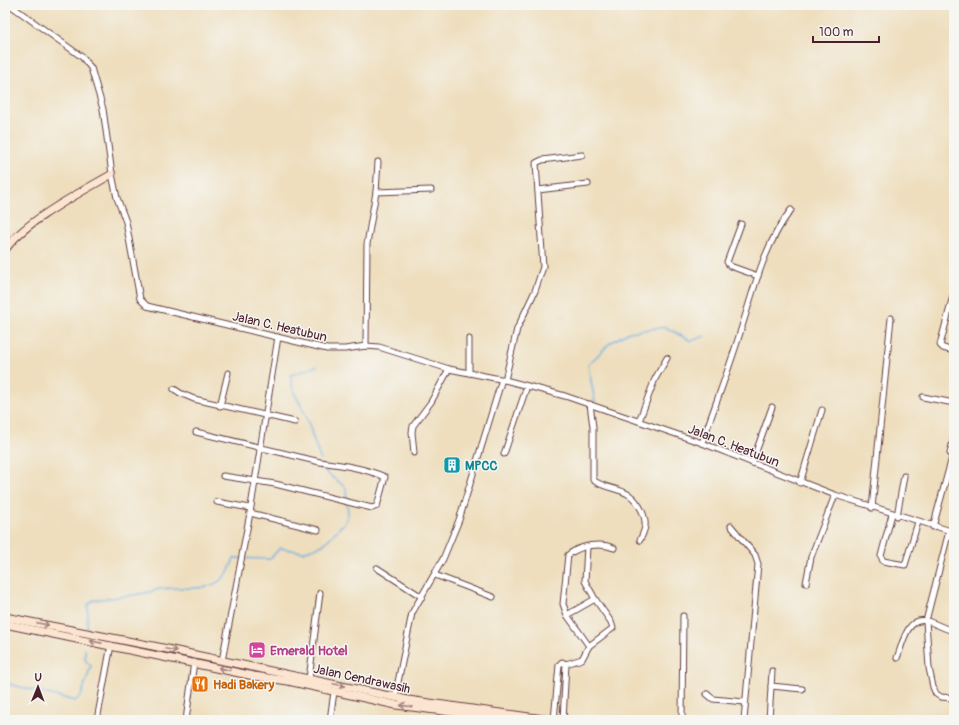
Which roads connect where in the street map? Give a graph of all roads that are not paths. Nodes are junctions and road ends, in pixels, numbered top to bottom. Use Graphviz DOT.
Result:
graph roads {
  1 [pos="10,5"];
  2 [pos="582,155"];
  3 [pos="378,162"];
  4 [pos="112,174"];
  5 [pos="588,184"];
  6 [pos="431,190"];
  7 [pos="538,190"];
  8 [pos="376,192"];
  9 [pos="791,210"];
  10 [pos="741,224"];
  11 [pos="5,250"];
  12 [pos="758,276"];
  13 [pos="954,292"];
  14 [pos="891,318"];
  15 [pos="278,338"];
  16 [pos="469,339"];
  17 [pos="366,346"];
  18 [pos="954,351"];
  19 [pos="667,358"];
  20 [pos="449,369"];
  21 [pos="228,373"];
  22 [pos="469,373"];
  23 [pos="504,380"];
  24 [pos="527,386"];
  25 [pos="174,389"];
  26 [pos="923,396"];
  27 [pos="954,403"];
  28 [pos="590,404"];
  29 [pos="220,406"];
  30 [pos="772,407"];
  31 [pos="822,410"];
  32 [pos="266,416"];
  33 [pos="639,421"];
  34 [pos="296,422"];
  35 [pos="196,432"];
  36 [pos="954,437"];
  37 [pos="702,443"];
  38 [pos="260,447"];
  39 [pos="414,453"];
  40 [pos="504,454"];
  41 [pos="953,454"];
  42 [pos="752,463"];
  43 [pos="223,476"];
  44 [pos="904,476"];
  45 [pos="255,480"];
  46 [pos="800,483"];
  47 [pos="835,495"];
  48 [pos="217,502"];
  49 [pos="872,508"];
  50 [pos="250,510"];
  51 [pos="894,515"];
  52 [pos="918,522"];
  53 [pos="731,526"];
  54 [pos="933,527"];
  55 [pos="318,530"];
  56 [pos="952,532"];
  57 [pos="640,540"];
  58 [pos="587,547"];
  59 [pos="614,548"];
  60 [pos="377,568"];
  61 [pos="435,575"];
  62 [pos="806,583"];
  63 [pos="320,593"];
  64 [pos="422,597"];
  65 [pos="493,597"];
  66 [pos="595,599"];
  67 [pos="567,615"];
  68 [pos="683,616"];
  69 [pos="5,617"];
  70 [pos="926,621"];
  71 [pos="5,624"];
  72 [pos="954,631"];
  73 [pos="111,645"];
  74 [pos="589,646"];
  75 [pos="897,658"];
  76 [pos="222,661"];
  77 [pos="194,662"];
  78 [pos="566,664"];
  79 [pos="772,671"];
  80 [pos="309,679"];
  81 [pos="771,686"];
  82 [pos="802,689"];
  83 [pos="334,692"];
  84 [pos="707,694"];
  85 [pos="395,697"];
  86 [pos="954,698"];
  87 [pos="746,702"];
  88 [pos="97,720"];
  89 [pos="186,720"];
  90 [pos="330,720"];
  91 [pos="514,720"];
  92 [pos="553,720"];
  93 [pos="563,720"];
  94 [pos="682,720"];
  95 [pos="744,720"];
  96 [pos="769,720"];
  1 -- 4 [label="street, Jalan C. Heatubun"];
  2 -- 7 [label="street"];
  3 -- 8 [label="street"];
  4 -- 11 [label="main road"];
  4 -- 15 [label="street, Jalan C. Heatubun"];
  5 -- 7 [label="street"];
  6 -- 8 [label="street"];
  7 -- 23 [label="street"];
  8 -- 17 [label="street"];
  9 -- 12 [label="street"];
  10 -- 12 [label="street"];
  12 -- 37 [label="street"];
  13 -- 18 [label="street"];
  14 -- 49 [label="street"];
  15 -- 17 [label="street, Jalan C. Heatubun"];
  15 -- 32 [label="street"];
  16 -- 22 [label="street"];
  17 -- 20 [label="street, Jalan C. Heatubun"];
  19 -- 33 [label="street"];
  20 -- 22 [label="street, Jalan C. Heatubun"];
  20 -- 39 [label="street"];
  21 -- 29 [label="street"];
  22 -- 23 [label="street, Jalan C. Heatubun"];
  23 -- 24 [label="street, Jalan C. Heatubun"];
  23 -- 61 [label="street"];
  24 -- 28 [label="street, Jalan C. Heatubun"];
  24 -- 40 [label="street"];
  25 -- 29 [label="street"];
  26 -- 27 [label="street"];
  28 -- 33 [label="street, Jalan C. Heatubun"];
  28 -- 57 [label="street"];
  29 -- 32 [label="street"];
  30 -- 42 [label="street"];
  31 -- 46 [label="street"];
  32 -- 34 [label="street"];
  32 -- 38 [label="street"];
  33 -- 37 [label="street, Jalan C. Heatubun"];
  35 -- 38 [label="street"];
  36 -- 41 [label="street"];
  37 -- 42 [label="street, Jalan C. Heatubun"];
  38 -- 45 [label="street"];
  38 -- 45 [label="street"];
  41 -- 54 [label="street"];
  42 -- 46 [label="street, Jalan C. Heatubun"];
  43 -- 45 [label="street"];
  44 -- 51 [label="street"];
  45 -- 50 [label="street"];
  46 -- 47 [label="street, Jalan C. Heatubun"];
  47 -- 49 [label="street, Jalan C. Heatubun"];
  47 -- 62 [label="street"];
  48 -- 50 [label="street"];
  49 -- 51 [label="street, Jalan C. Heatubun"];
  50 -- 55 [label="street"];
  50 -- 76 [label="street"];
  51 -- 52 [label="street, Jalan C. Heatubun"];
  51 -- 52 [label="street"];
  52 -- 54 [label="street, Jalan C. Heatubun"];
  53 -- 87 [label="street"];
  54 -- 56 [label="street, Jalan C. Heatubun"];
  56 -- 70 [label="street"];
  58 -- 59 [label="street"];
  58 -- 66 [label="street"];
  58 -- 67 [label="street"];
  60 -- 64 [label="street"];
  61 -- 64 [label="street"];
  61 -- 65 [label="street"];
  63 -- 80 [label="street"];
  64 -- 85 [label="street"];
  66 -- 67 [label="street"];
  66 -- 74 [label="street"];
  67 -- 74 [label="street"];
  68 -- 94 [label="street"];
  69 -- 76 [label="main road, Jalan Cendrawasih, one-way"];
  70 -- 72 [label="street"];
  70 -- 75 [label="street"];
  70 -- 86 [label="street"];
  73 -- 71 [label="main road, Jalan Cendrawasih, one-way"];
  73 -- 77 [label="main road, Jalan Cendrawasih"];
  73 -- 88 [label="street"];
  74 -- 78 [label="street"];
  76 -- 80 [label="main road, Jalan Cendrawasih"];
  83 -- 77 [label="main road, Jalan Cendrawasih, one-way"];
  77 -- 89 [label="street"];
  78 -- 92 [label="street"];
  78 -- 93 [label="street"];
  79 -- 81 [label="street"];
  80 -- 85 [label="main road, Jalan Cendrawasih, one-way"];
  81 -- 82 [label="street"];
  81 -- 96 [label="street"];
  83 -- 90 [label="street"];
  91 -- 83 [label="main road, Jalan Cendrawasih, one-way"];
  84 -- 87 [label="street"];
  85 -- 92 [label="main road, Jalan Cendrawasih"];
  87 -- 95 [label="street"];
}
